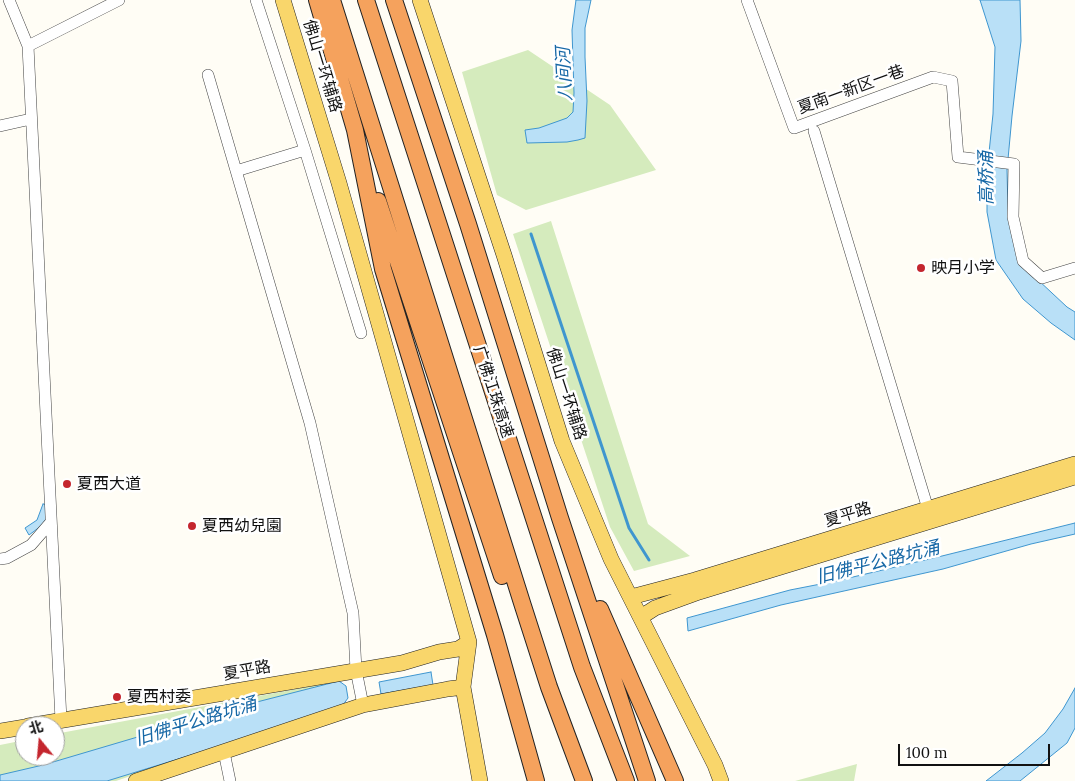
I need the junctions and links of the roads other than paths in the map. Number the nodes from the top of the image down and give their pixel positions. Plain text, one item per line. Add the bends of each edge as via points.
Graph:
1 (9, 0) edge
2 (119, 0) edge
3 (256, 0) edge
4 (283, 0) edge
5 (317, 0) edge
6 (332, 0) edge
7 (366, 0) edge
8 (394, 0) edge
9 (420, 0) edge
10 (747, 0) edge
11 (28, 46) junction
12 (208, 75) dead end
13 (31, 119) junction
14 (0, 126) edge
15 (355, 130) junction
16 (814, 131) dead end
17 (305, 150) junction
18 (236, 171) junction
19 (1075, 268) edge
20 (361, 333) dead end
21 (1075, 464) edge
22 (1075, 477) edge
23 (928, 509) junction
24 (560, 518) junction
25 (51, 522) junction
26 (0, 559) edge
27 (631, 597) junction
28 (640, 617) junction
29 (469, 642) junction
30 (537, 647) junction
31 (356, 670) junction
32 (463, 688) junction
33 (363, 705) junction
34 (61, 716) edge
35 (65, 719) edge
36 (15, 728) edge
37 (0, 731) edge
38 (224, 752) junction
39 (136, 781) edge
40 (230, 781) edge
41 (480, 781) edge
42 (536, 781) edge
43 (584, 781) edge
44 (626, 781) edge
45 (647, 781) edge
46 (675, 781) edge
47 (721, 781) edge

1 - 11 street
2 - 11 street
3 - 17 street
4 - 29 main road, 佛山一环辅路 via 339,183
5 - 15 highway
6 - 30 highway
7 - 44 highway, 广佛江珠高速 via 582,668
8 - 24 highway
9 - 27 main road, 佛山一环辅路 via 562,441 611,559
10 - 19 street, 夏南一新区一巷 via 794,128 933,77 952,81 958,157 1014,164 1013,217 1023,261 1042,278
11 - 13 street
12 - 18 street
13 - 14 street
13 - 25 street
15 - 30 highway via 501,573
15 - 42 highway via 383,270
16 - 23 street
17 - 18 street
17 - 20 street
18 - 31 street via 310,423 353,613
21 - 23 main road, 夏平路
22 - 28 main road, 夏平路 via 699,592
23 - 27 main road, 夏平路
24 - 45 highway
24 - 46 highway
25 - 26 street via 32,545
25 - 34 street
27 - 28 main road, 佛山一环辅路
28 - 47 main road, 佛山一环辅路
29 - 31 main road, 夏平路 via 458,649 402,663
29 - 32 main road, 佛山一环辅路
30 - 43 highway
31 - 33 street
31 - 35 main road, 夏平路
32 - 33 main road
32 - 41 main road, 佛山一环辅路
33 - 38 main road
36 - 37 main road, 夏平路
38 - 39 main road
38 - 40 street

